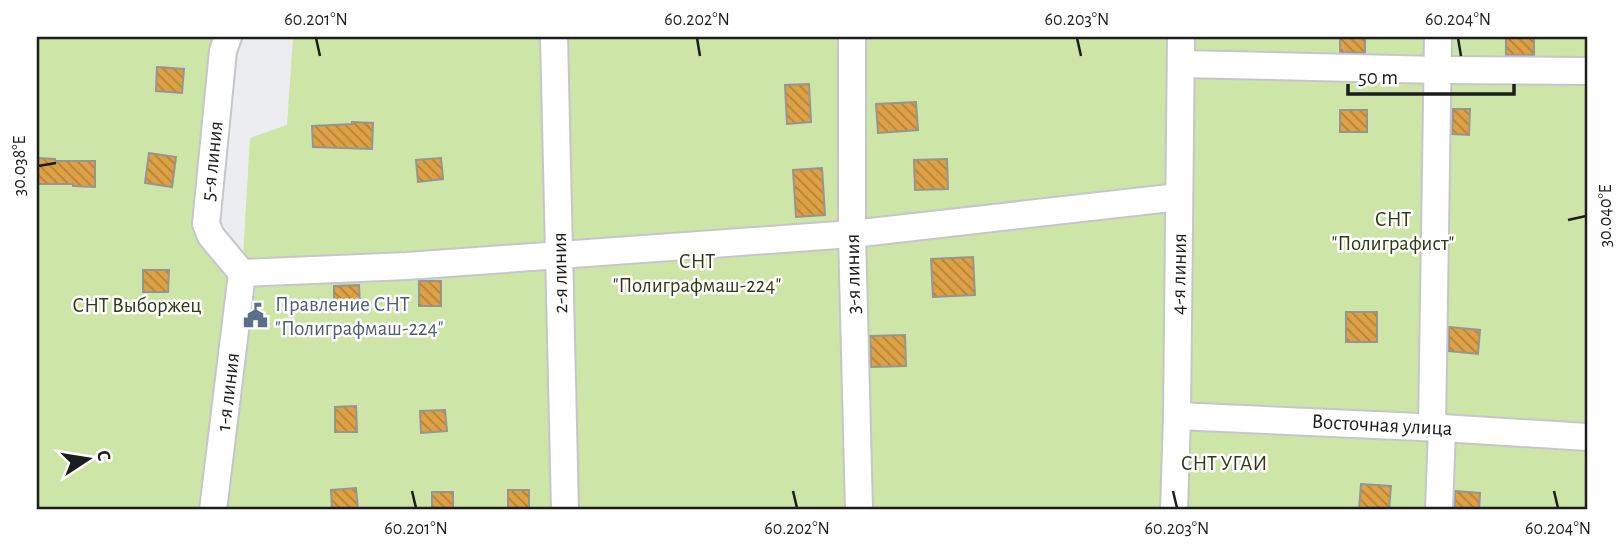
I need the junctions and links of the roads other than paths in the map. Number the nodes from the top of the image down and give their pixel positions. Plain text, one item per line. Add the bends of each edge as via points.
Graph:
1 (228, 37) edge
2 (554, 37) edge
3 (852, 37) edge
4 (1181, 37) edge
5 (1438, 37) edge
6 (1181, 64) junction
7 (1438, 70) junction
8 (1587, 71) edge
9 (1180, 197) junction
10 (852, 234) junction
11 (560, 254) junction
12 (242, 273) junction
13 (1177, 416) junction
14 (1437, 428) junction
15 (1587, 437) edge
16 (213, 510) edge
17 (565, 510) edge
18 (859, 510) edge
19 (1174, 510) edge
20 (1439, 510) edge

1 - 12 street, 5-я линия via 206,224
2 - 11 street, 2-я линия
3 - 10 street, 3-я линия
4 - 6 street, 4-я линия
5 - 7 street
6 - 7 street
6 - 9 street, 4-я линия
7 - 8 street
7 - 14 street
9 - 10 street
9 - 13 street, 4-я линия
10 - 11 street
10 - 18 street, 3-я линия
11 - 12 street
11 - 17 street, 2-я линия
12 - 16 street, 1-я линия
13 - 14 street, Восточная улица
13 - 19 street, 4-я линия
14 - 15 street, Восточная улица
14 - 20 street

